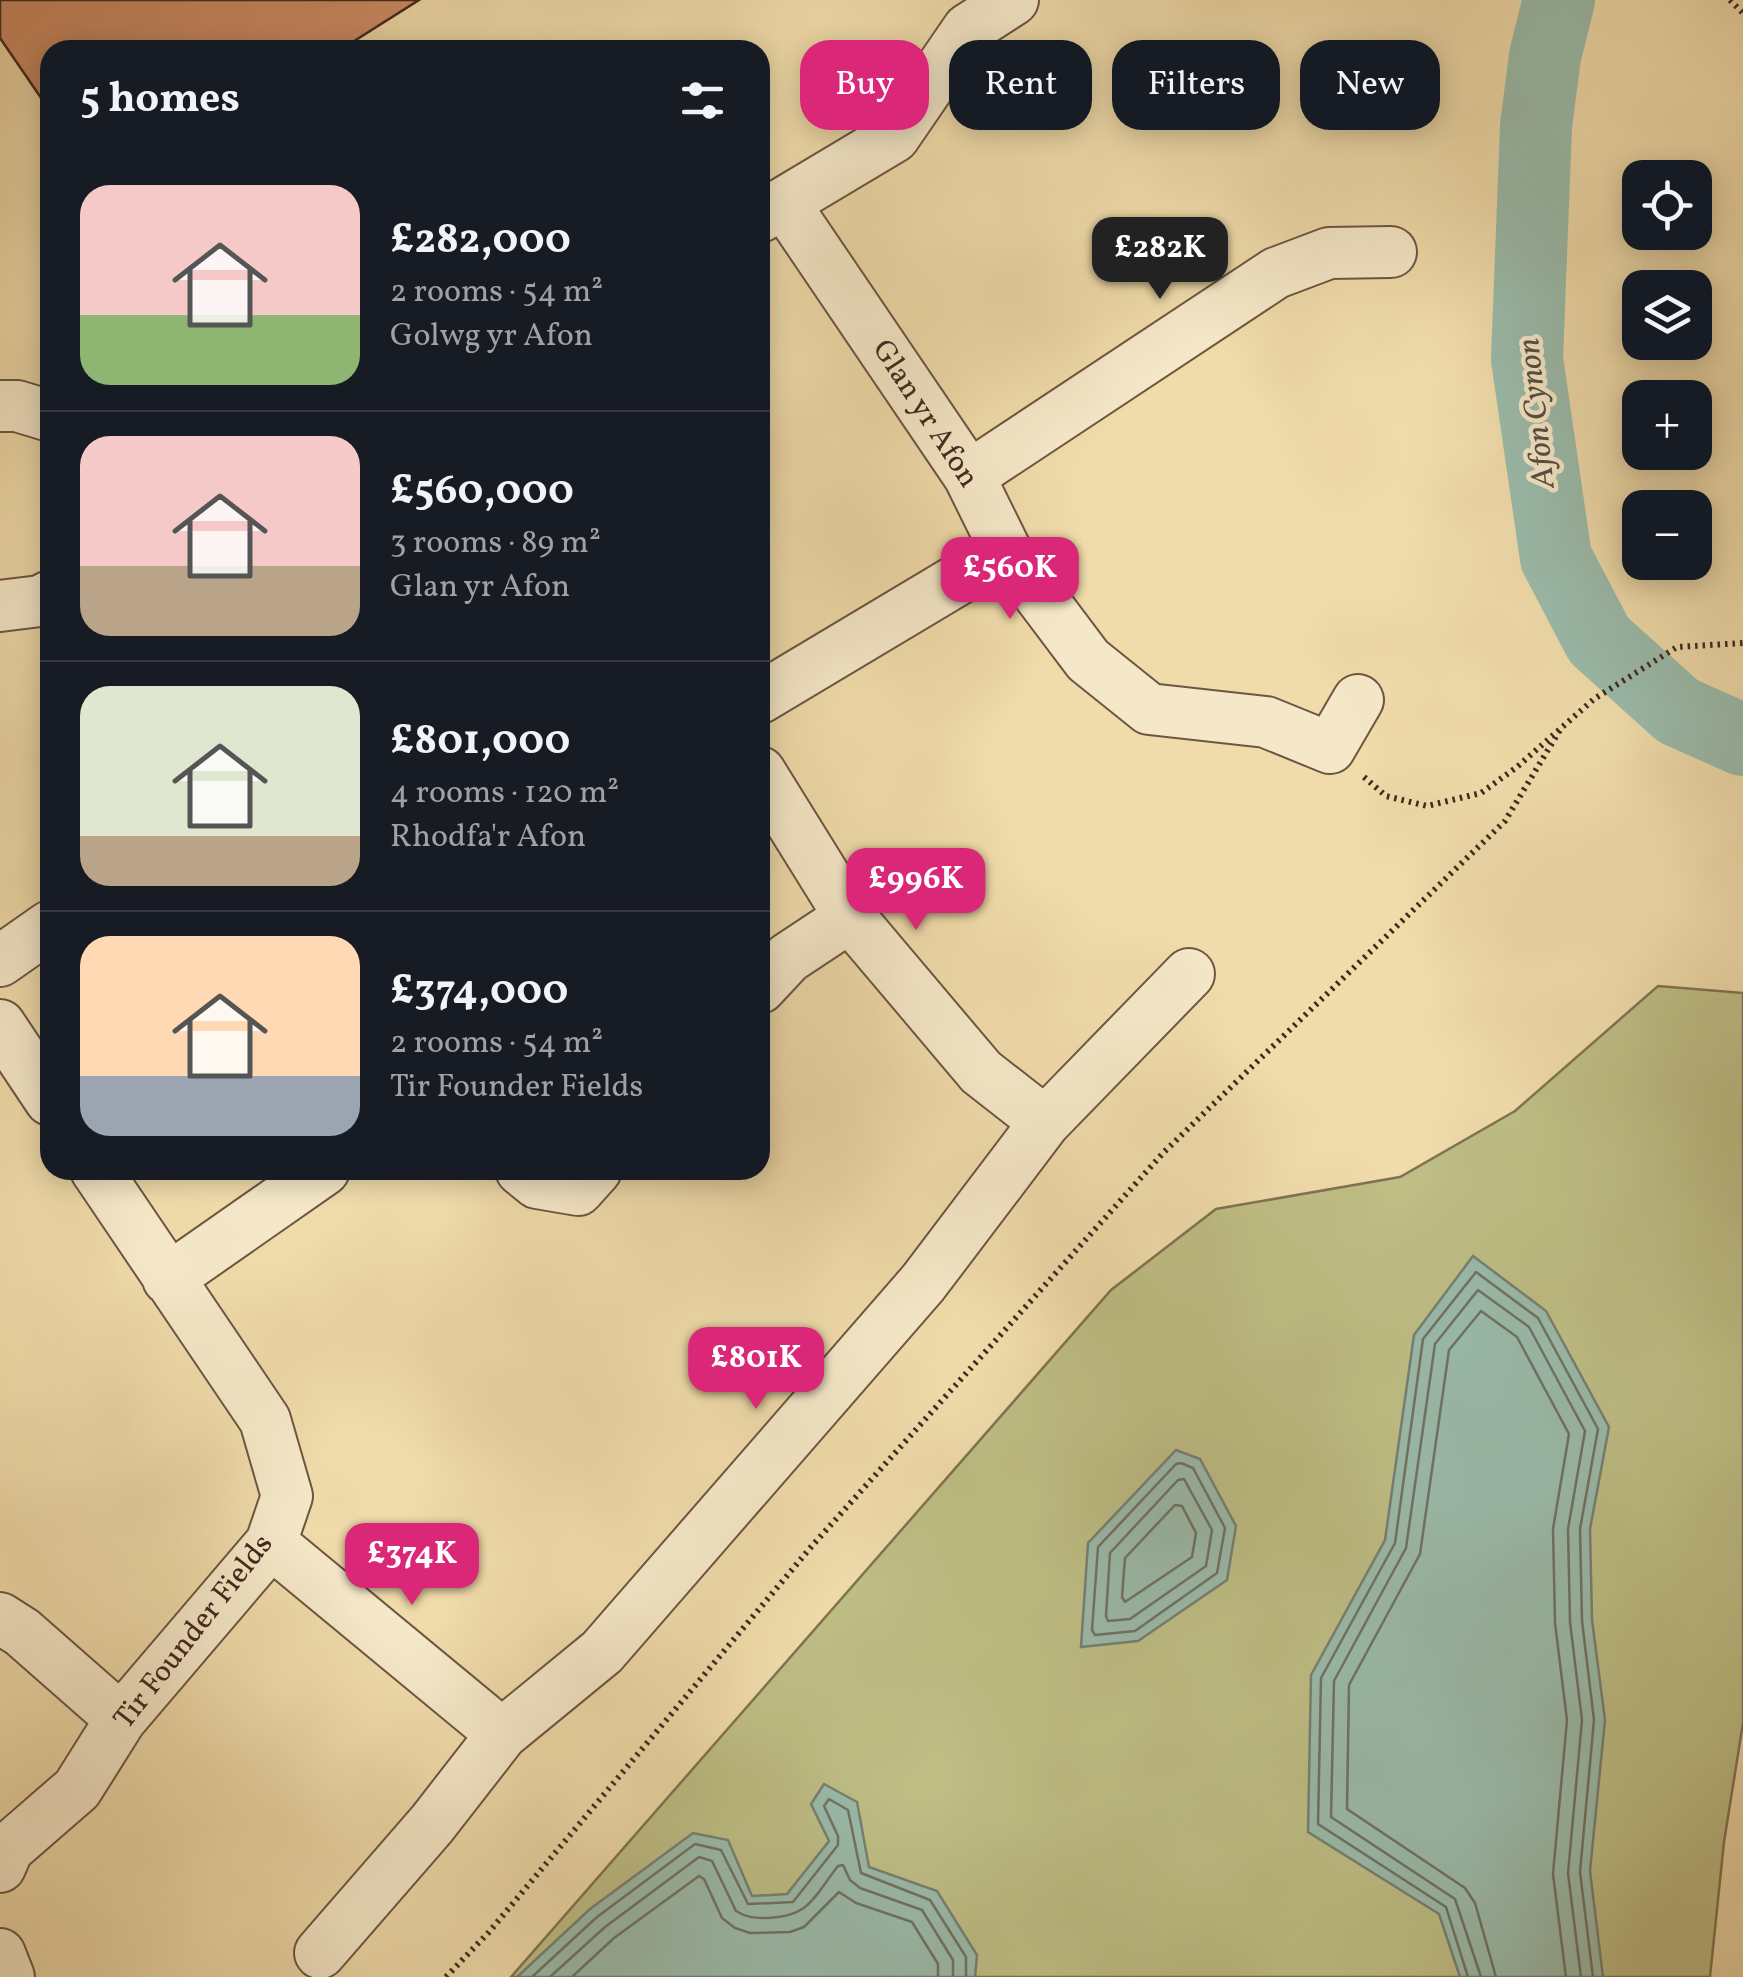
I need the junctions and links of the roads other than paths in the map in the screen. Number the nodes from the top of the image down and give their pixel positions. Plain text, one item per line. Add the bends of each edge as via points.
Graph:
1 (1014, 0) edge
2 (772, 210) edge
3 (1391, 252) dead end
4 (0, 406) edge
5 (40, 413) edge
6 (969, 476) junction
7 (1006, 550) junction
8 (40, 601) edge
9 (0, 606) edge
10 (770, 692) edge
11 (1358, 700) dead end
12 (770, 788) edge
13 (850, 917) junction
14 (40, 933) edge
15 (0, 961) edge
16 (1189, 974) dead end
17 (770, 977) edge
18 (0, 1025) edge
19 (40, 1085) edge
20 (1045, 1122) junction
21 (103, 1180) edge
22 (310, 1180) edge
23 (533, 1180) edge
24 (587, 1180) edge
25 (168, 1279) junction
26 (272, 1543) junction
27 (0, 1618) edge
28 (122, 1719) junction
29 (502, 1734) junction
30 (0, 1867) edge
31 (0, 1954) edge
32 (320, 1954) dead end
33 (9, 1977) edge

1 - 2 street via 968,29 894,137
2 - 6 street, Glan yr Afon
3 - 6 street via 1329,252 1276,273
4 - 5 street
6 - 7 street, Glan yr Afon
7 - 10 street
7 - 11 street, Glan yr Afon via 1088,660 1149,709 1266,722 1330,748
8 - 9 street
12 - 13 street
13 - 17 street
13 - 20 street via 981,1072
14 - 15 street
16 - 20 street
18 - 19 street
20 - 29 street via 923,1284 602,1652
21 - 25 street, Tir Founder Fields
22 - 25 street
23 - 24 street via 578,1190
25 - 26 street, Tir Founder Fields via 266,1420 287,1496
26 - 28 street, Tir Founder Fields
26 - 29 street
27 - 28 street
28 - 30 street, Tir Founder Fields via 78,1789 8,1849
29 - 32 street
31 - 33 street

